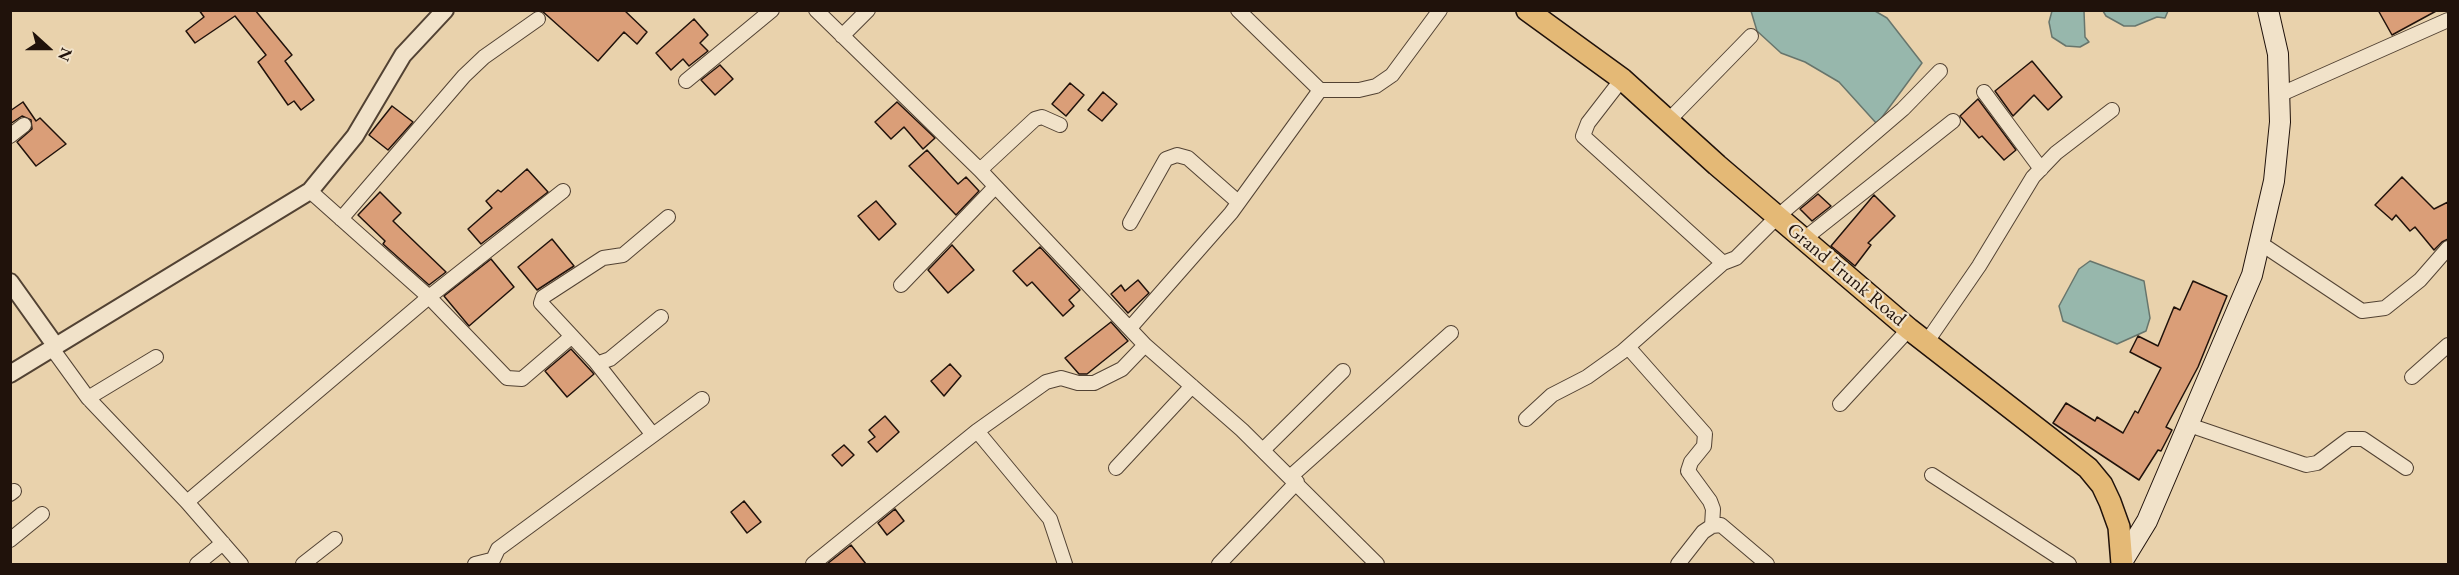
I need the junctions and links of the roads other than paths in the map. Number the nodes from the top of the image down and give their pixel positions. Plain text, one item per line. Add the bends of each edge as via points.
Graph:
1 (446, 10) edge
2 (772, 10) edge
3 (816, 10) edge
4 (868, 10) edge
5 (1238, 10) edge
6 (1440, 10) edge
7 (2268, 10) edge
8 (1529, 11) edge
9 (538, 19) dead end
10 (2448, 20) edge
11 (842, 36) junction
12 (1751, 36) dead end
13 (1940, 71) dead end
14 (1622, 79) junction
15 (686, 81) dead end
16 (1320, 90) junction
17 (1984, 92) dead end
18 (2279, 95) junction
19 (2112, 110) dead end
20 (1668, 121) junction
21 (1953, 121) dead end
22 (24, 124) dead end
23 (1060, 125) dead end
24 (10, 136) edge
25 (2041, 169) junction
26 (980, 170) junction
27 (995, 187) junction
28 (310, 191) junction
29 (563, 191) dead end
30 (1239, 202) junction
31 (668, 217) dead end
32 (1777, 217) junction
33 (341, 219) junction
34 (1130, 224) dead end
35 (1804, 239) junction
36 (2260, 243) junction
37 (2448, 248) edge
38 (1723, 263) junction
39 (10, 282) edge
40 (901, 285) dead end
41 (429, 297) junction
42 (662, 317) dead end
43 (1130, 328) junction
44 (1909, 329) junction
45 (1450, 333) dead end
46 (571, 337) junction
47 (1926, 343) junction
48 (1145, 345) junction
49 (2448, 345) edge
50 (53, 346) junction
51 (1628, 347) junction
52 (156, 357) dead end
53 (595, 361) junction
54 (1343, 371) dead end
55 (10, 374) edge
56 (2412, 377) dead end
57 (1192, 386) junction
58 (88, 398) junction
59 (702, 399) dead end
60 (1840, 404) dead end
61 (1526, 419) dead end
62 (2189, 425) junction
63 (977, 431) junction
64 (653, 435) junction
65 (1263, 450) junction
66 (1116, 468) dead end
67 (2406, 468) dead end
68 (1932, 475) dead end
69 (1294, 479) junction
70 (187, 502) junction
71 (42, 514) dead end
72 (1712, 525) junction
73 (335, 539) dead end
74 (10, 540) edge
75 (223, 543) junction
76 (491, 562) edge
77 (2122, 563) edge
78 (197, 564) edge
79 (241, 564) edge
80 (303, 564) edge
81 (475, 564) edge
82 (813, 564) edge
83 (1065, 564) edge
84 (1219, 564) edge
85 (1377, 564) edge
86 (1678, 564) edge
87 (1767, 564) edge
88 (2069, 564) edge

1 - 28 street via 403,55 355,136
2 - 15 street
3 - 11 street
4 - 11 street
5 - 16 street
6 - 16 street via 1392,75 1376,86
7 - 18 main road via 2278,54
8 - 14 main road, Grand Trunk Road
9 - 33 street via 464,76
10 - 18 street
11 - 26 street
12 - 20 street
13 - 32 street via 1903,109
14 - 20 main road, Grand Trunk Road
14 - 38 street via 1587,123 1583,136
16 - 30 street
17 - 25 street
18 - 36 main road via 2274,181
19 - 25 street
20 - 32 main road, Grand Trunk Road
21 - 35 street
22 - 24 street
23 - 26 street via 1042,117 1035,119
25 - 47 street
26 - 27 street
27 - 40 street
27 - 43 street
28 - 33 street
28 - 50 street
29 - 41 street
30 - 34 street via 1188,158 1178,155 1166,159
30 - 43 street
31 - 46 street via 623,255 603,258 543,297 542,305
32 - 35 main road, Grand Trunk Road
32 - 38 street via 1736,258
33 - 41 street
35 - 44 main road, Grand Trunk Road
36 - 37 street via 2362,311 2385,308 2420,280
36 - 62 main road via 2252,275
38 - 51 street
39 - 50 street
41 - 46 street via 507,378 522,379
41 - 70 street
42 - 53 street via 610,359
43 - 48 street
44 - 47 main road, Grand Trunk Road
44 - 60 street
45 - 69 street
46 - 53 street
47 - 77 main road, Grand Trunk Road via 2088,468 2102,485 2119,527
48 - 57 street
48 - 63 street via 1122,369 1094,382 1077,383 1061,378 1046,382
49 - 56 street
50 - 55 street
50 - 58 street
51 - 61 street via 1587,377 1552,395
51 - 72 street via 1705,434 1704,446 1688,471 1710,501
52 - 58 street
53 - 64 street
54 - 65 street
57 - 65 street
57 - 66 street
58 - 70 street
59 - 64 street
62 - 67 street via 2306,465 2317,463 2349,439 2363,439
62 - 77 main road via 2147,520
63 - 82 street
63 - 83 street via 1050,519
64 - 76 street via 498,549
65 - 69 street
68 - 88 street
69 - 84 street
69 - 85 street
70 - 75 street
71 - 74 street
72 - 86 street
72 - 87 street via 1721,525
73 - 80 street
75 - 78 street
75 - 79 street
76 - 81 street

